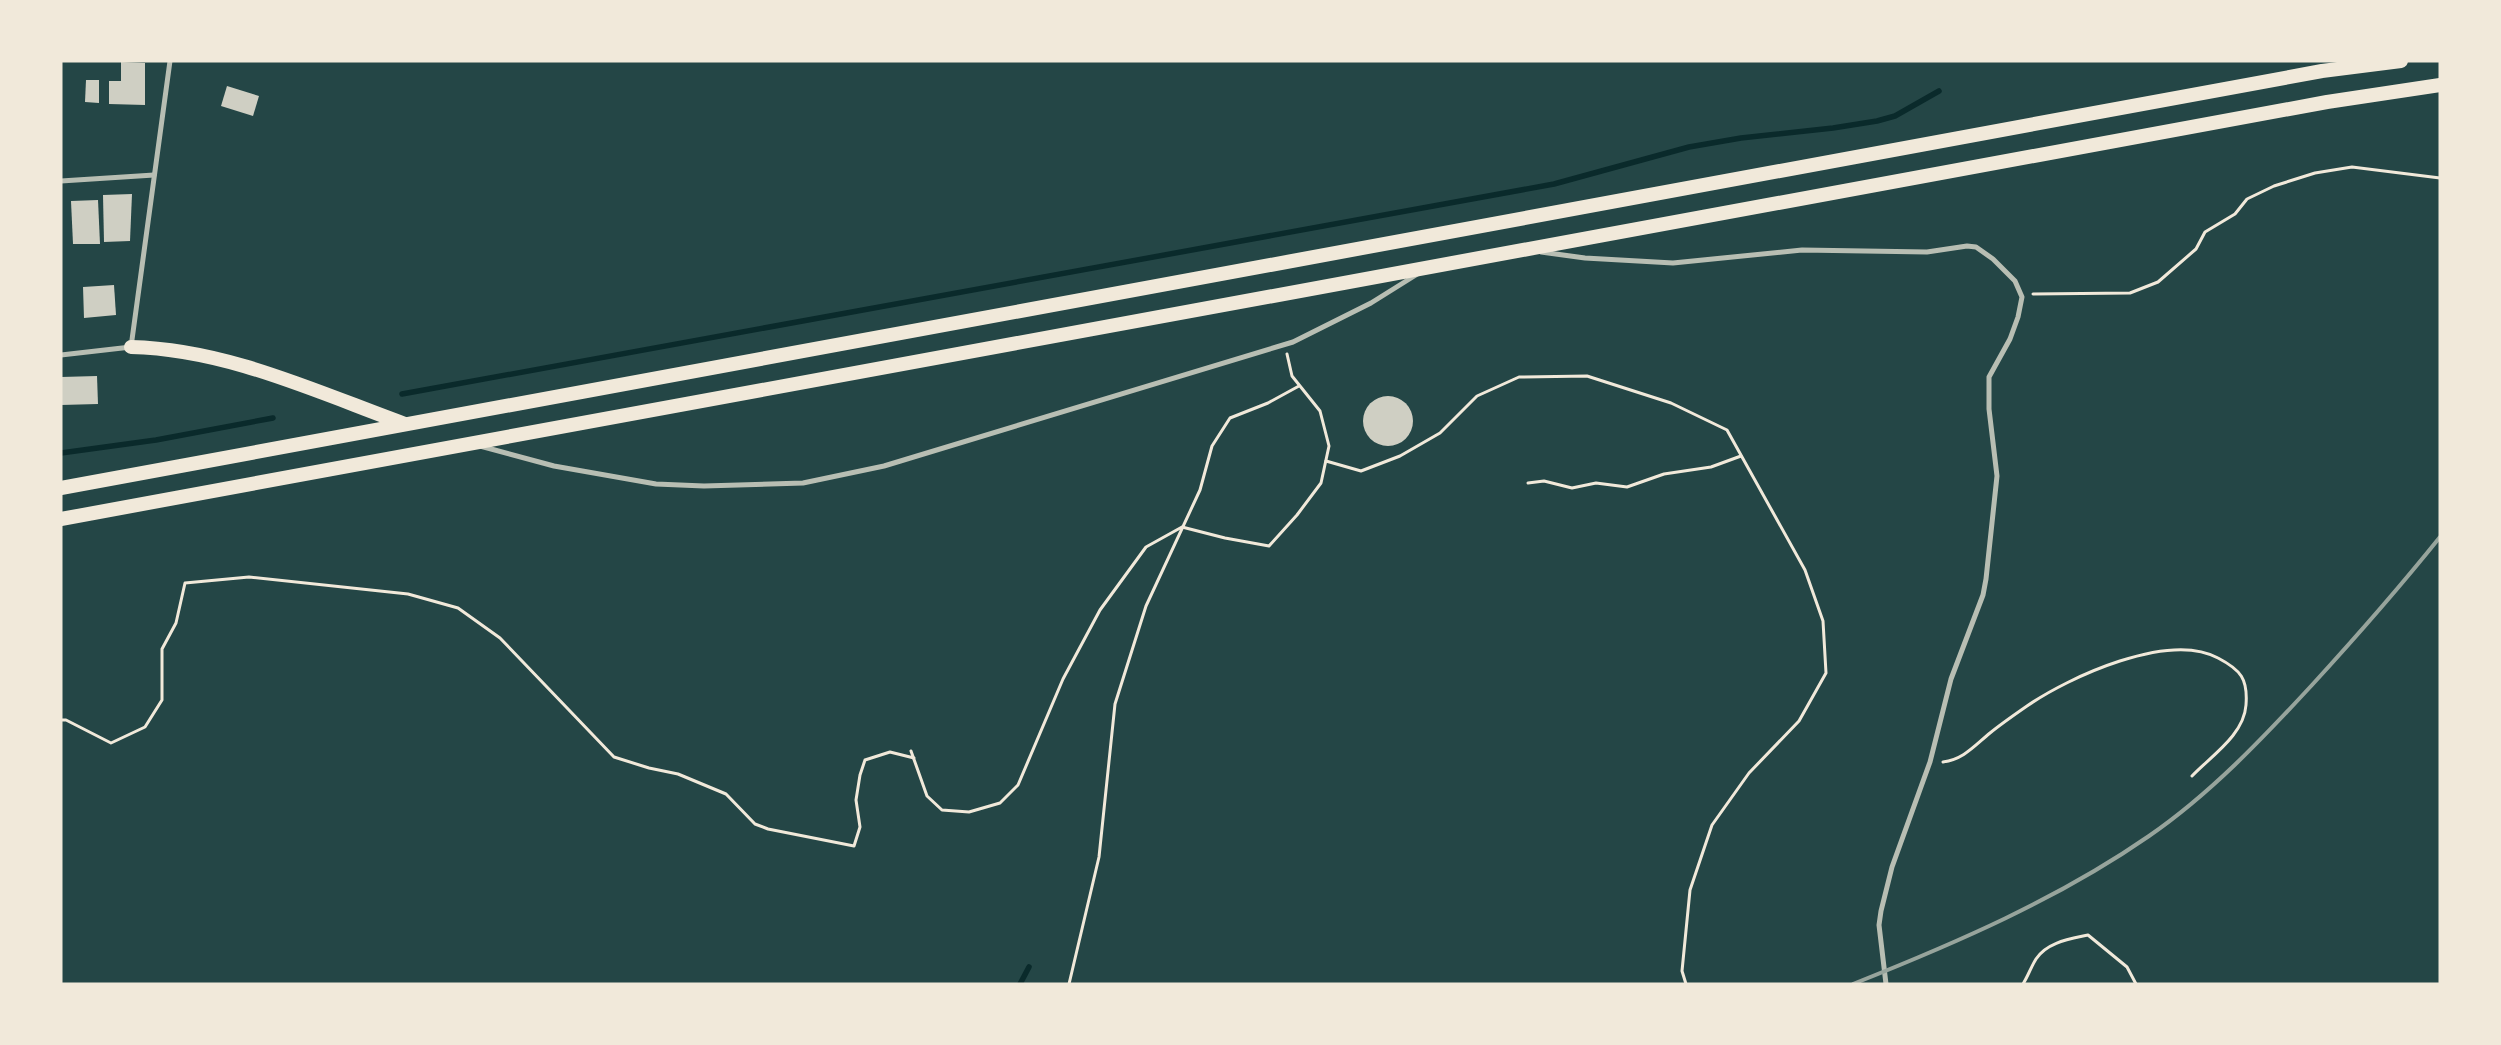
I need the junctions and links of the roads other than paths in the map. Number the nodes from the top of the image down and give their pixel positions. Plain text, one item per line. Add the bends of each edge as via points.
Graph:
1 (170, 61) edge
2 (2401, 61) edge
3 (2440, 85) edge
4 (154, 176) junction
5 (61, 181) edge
6 (1524, 250) junction
7 (1428, 267) junction
8 (131, 347) junction
9 (61, 355) edge
10 (406, 424) junction
11 (470, 444) junction
12 (61, 488) edge
13 (61, 519) edge
14 (1886, 984) edge

1 - 4 street
2 - 10 highway via 2312,73
3 - 6 highway via 2307,105
4 - 5 street
4 - 8 street
6 - 7 highway
6 - 14 street via 1585,258 1673,263 1802,250 1927,252 1967,246 1976,247 1993,259 2015,282 2022,297 2018,317 1990,377 1989,409 1998,476 1984,587 1951,679 1930,762 1892,867 1881,910 1879,925
7 - 11 highway
7 - 11 street via 1379,299 1284,344 884,466 803,483 656,484 554,466
8 - 9 street
8 - 10 highway via 184,352 251,369
10 - 12 highway
11 - 13 highway

